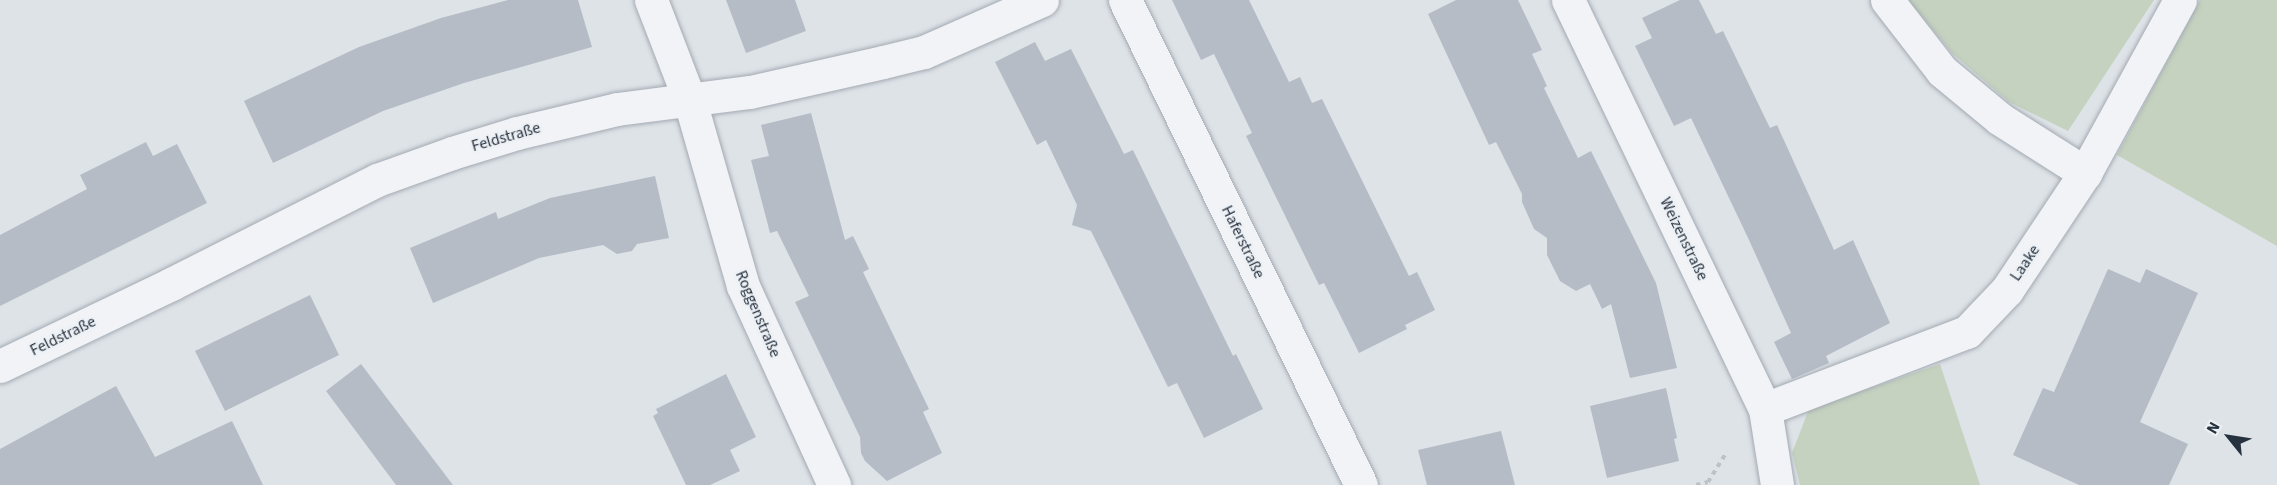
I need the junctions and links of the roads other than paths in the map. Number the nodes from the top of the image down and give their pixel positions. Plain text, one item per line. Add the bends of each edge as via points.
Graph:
1 (651, 0) edge
2 (1042, 0) edge
3 (1125, 0) edge
4 (1568, 0) edge
5 (1887, 0) edge
6 (2180, 0) edge
7 (690, 101) junction
8 (2085, 173) junction
9 (0, 366) edge
10 (1766, 409) junction
11 (834, 485) edge
12 (1361, 485) edge
13 (1777, 485) edge

1 - 7 street, Roggenstraße
2 - 7 street, Feldstraße via 924,52 750,92
3 - 12 street, Haferstraße
4 - 10 street, Weizenstraße
5 - 8 street via 1942,71 2000,119
6 - 8 street, Laake
7 - 9 street, Feldstraße via 617,109 517,133 377,180
7 - 11 street, Roggenstraße via 744,286
8 - 10 street, Laake via 2007,290 1967,332
10 - 13 street, Weizenstraße

